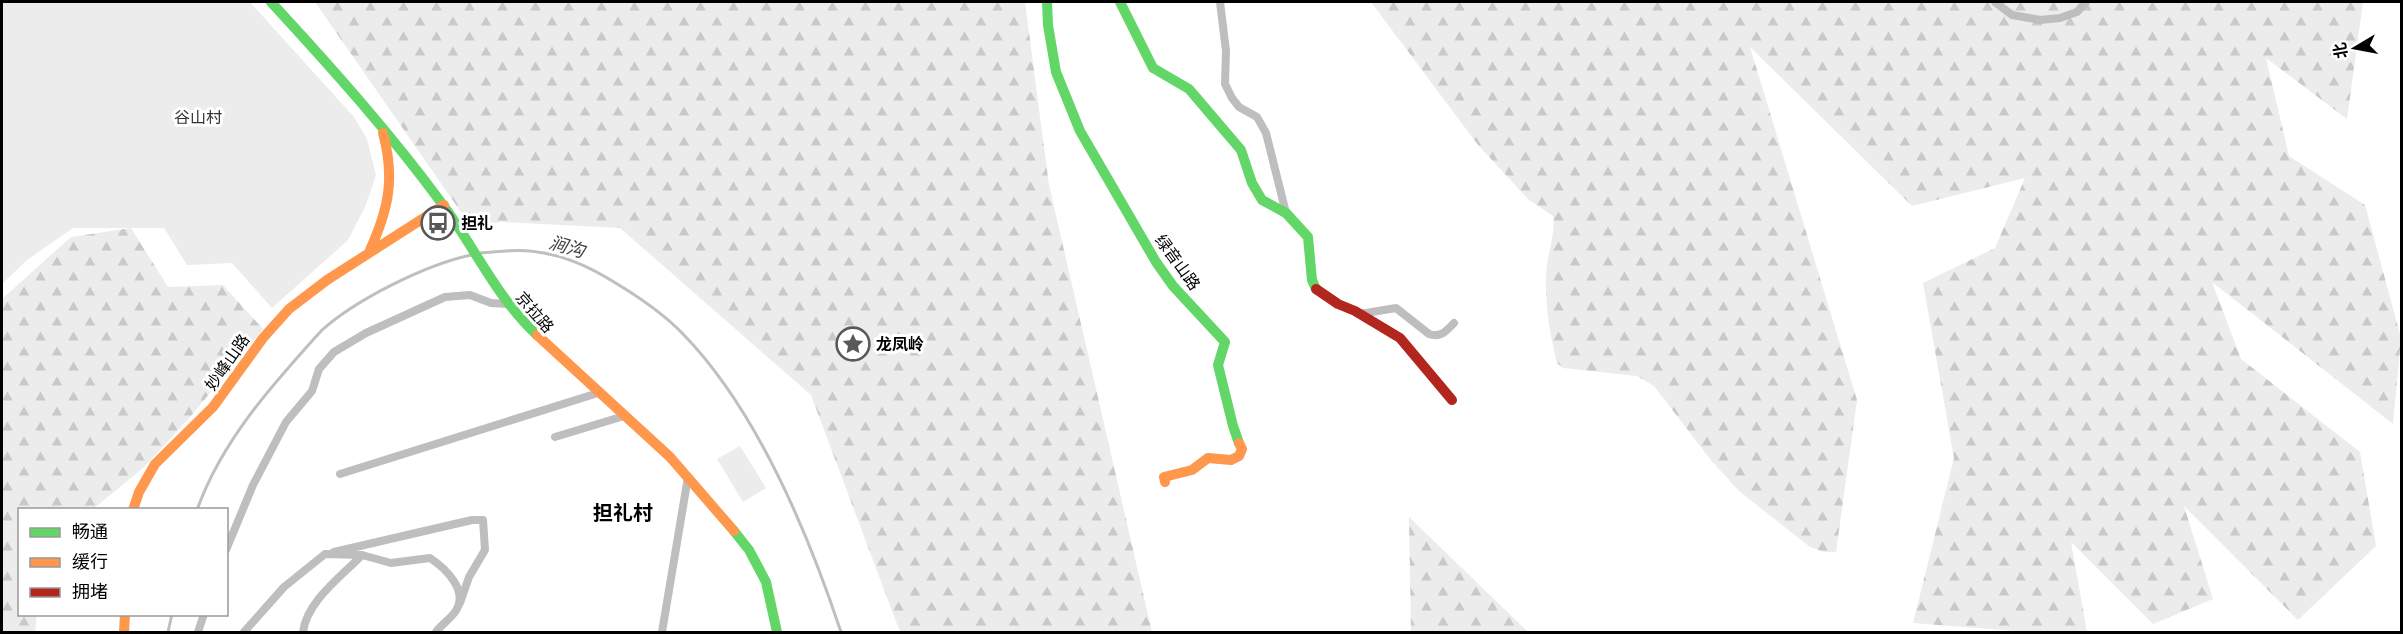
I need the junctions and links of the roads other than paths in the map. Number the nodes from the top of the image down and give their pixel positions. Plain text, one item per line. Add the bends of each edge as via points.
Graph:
1 (271, 2) edge
2 (1047, 2) edge
3 (1120, 2) edge
4 (1221, 2) edge
5 (1995, 2) edge
6 (2086, 2) edge
7 (382, 129) junction
8 (447, 209) junction
9 (1286, 213) junction
10 (369, 251) junction
11 (508, 304) junction
12 (1360, 314) junction
13 (1454, 323) dead end
14 (598, 393) junction
15 (1452, 400) dead end
16 (624, 416) junction
17 (555, 437) dead end
18 (340, 474) dead end
19 (688, 475) junction
20 (1165, 482) dead end
21 (133, 508) edge
22 (228, 545) edge
23 (325, 554) junction
24 (362, 555) junction
25 (460, 603) junction
26 (125, 616) edge
27 (204, 616) edge
28 (124, 633) edge
29 (198, 633) edge
30 (244, 633) edge
31 (303, 633) edge
32 (436, 633) edge
33 (662, 633) edge
34 (777, 633) edge

1 - 7 main road, 京拉路
2 - 20 main road, 绿音山路 via 1056,72 1080,131 1156,262 1225,342 1218,364 1242,449 1231,460 1208,459 1192,470 1164,477
3 - 9 main road via 1153,68 1189,89 1241,150 1262,200
4 - 9 street via 1225,84 1239,107 1257,117 1266,133
5 - 6 street via 2012,15 2040,20 2077,12
7 - 8 main road, 京拉路
7 - 10 main road via 390,160 391,192 385,217
8 - 10 main road, 妙峰山路
8 - 11 main road, 京拉路
9 - 12 main road via 1308,237 1316,289
10 - 21 main road, 妙峰山路 via 301,297 282,316 260,340 213,408 154,465 136,495
11 - 14 main road, 京拉路 via 544,344
11 - 22 street via 470,295 445,297 334,352 319,369 312,391 286,422 253,485
12 - 13 street via 1396,308 1436,336
12 - 15 main road via 1400,338
14 - 16 main road, 京拉路
14 - 18 street
16 - 17 street
16 - 19 main road, 京拉路
19 - 33 street
19 - 34 main road, 京拉路 via 761,570
23 - 24 street
23 - 25 street via 483,520 485,550
23 - 30 street via 284,586
24 - 25 street via 391,563 430,558 445,568 454,581
24 - 31 street via 317,601 305,618
25 - 32 street
26 - 28 main road
27 - 29 street

